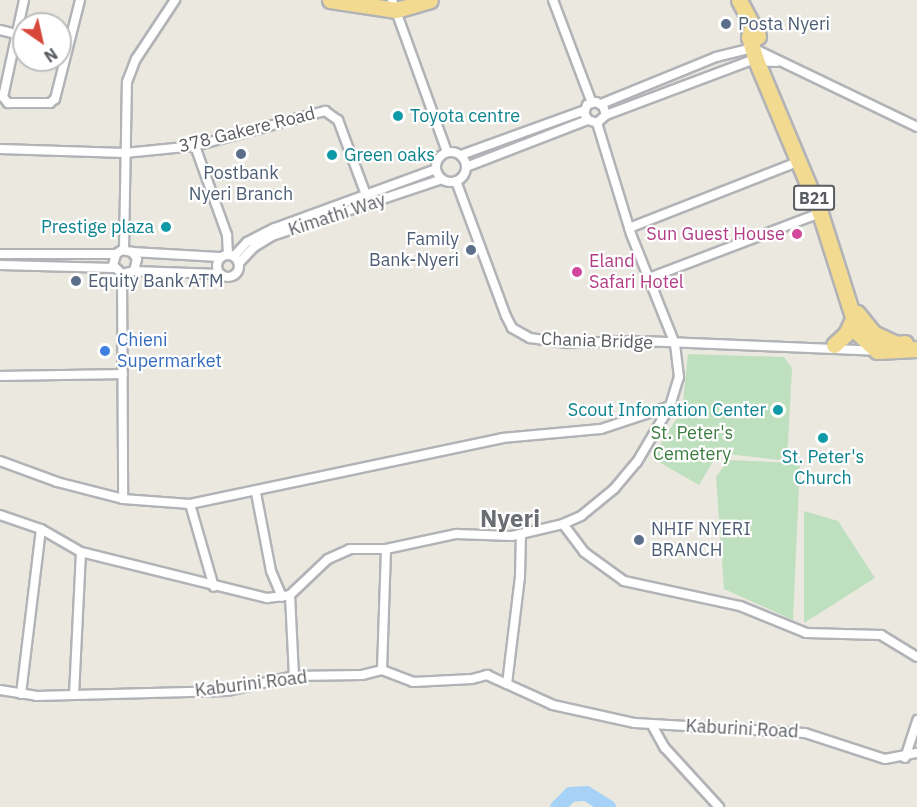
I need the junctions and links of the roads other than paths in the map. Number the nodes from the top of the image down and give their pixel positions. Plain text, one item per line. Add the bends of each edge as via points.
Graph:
1 (80, 0) edge
2 (175, 0) edge
3 (330, 0) edge
4 (430, 0) edge
5 (553, 0) edge
6 (739, 0) edge
7 (394, 5) edge
8 (72, 30) edge
9 (12, 53) edge
10 (764, 56) junction
11 (61, 72) edge
12 (596, 103) junction
13 (585, 110) junction
14 (606, 115) junction
15 (588, 120) junction
16 (597, 123) junction
17 (917, 128) edge
18 (195, 146) junction
19 (0, 149) edge
20 (447, 152) junction
21 (125, 153) junction
22 (461, 155) junction
23 (800, 161) junction
24 (466, 167) junction
25 (436, 169) junction
26 (442, 179) junction
27 (456, 181) junction
28 (366, 195) junction
29 (820, 213) junction
30 (629, 228) junction
31 (124, 252) junction
32 (0, 254) edge
33 (230, 258) junction
34 (0, 265) edge
35 (118, 271) junction
36 (134, 271) junction
37 (220, 274) junction
38 (649, 278) junction
39 (843, 287) junction
40 (852, 321) junction
41 (917, 341) edge
42 (675, 344) junction
43 (897, 344) junction
44 (834, 345) junction
45 (770, 346) junction
46 (873, 348) junction
47 (917, 349) edge
48 (123, 374) junction
49 (0, 376) edge
50 (670, 406) junction
51 (0, 461) edge
52 (256, 493) junction
53 (123, 499) junction
54 (190, 504) junction
55 (0, 515) edge
56 (563, 524) junction
57 (41, 529) junction
58 (521, 534) junction
59 (386, 549) junction
60 (81, 552) junction
61 (214, 586) junction
62 (286, 596) junction
63 (917, 657) edge
64 (382, 670) junction
65 (294, 676) junction
66 (507, 684) junction
67 (0, 690) edge
68 (21, 694) junction
69 (74, 695) junction
70 (917, 720) edge
71 (652, 725) junction
72 (917, 753) edge
73 (904, 758) junction
74 (719, 807) edge

1 - 8 street
2 - 21 street via 131,68 127,82
3 - 7 highway
4 - 7 highway
5 - 12 street
6 - 10 highway, B21
7 - 20 street
9 - 11 street via 3,97 8,103 53,101
10 - 12 street via 716,57
10 - 14 street
10 - 17 street
10 - 23 highway, B21
12 - 13 street
12 - 14 street
13 - 15 street
13 - 22 street
14 - 16 street
15 - 16 street
15 - 24 street
16 - 30 street
18 - 21 street, 378 Gakere Road
18 - 28 street, 378 Gakere Road via 325,111 338,120
18 - 33 street via 227,234
19 - 21 street, 378 Gakere Road
20 - 22 street
20 - 25 street via 440,157
21 - 31 street
22 - 24 street
23 - 29 highway, B21
23 - 30 street
24 - 27 street
25 - 26 street
25 - 28 street, Kimathi Way
26 - 27 street
26 - 33 street, Kimathi Way via 272,236
27 - 42 street, Chania Bridge via 512,328 544,341
28 - 33 street, Kimathi Way via 264,233
29 - 38 street
29 - 39 highway, B21
30 - 38 street
31 - 32 street
31 - 33 street
31 - 35 street
31 - 36 street via 137,263
33 - 37 street via 216,264
33 - 37 street via 232,276
34 - 35 street
35 - 36 street
35 - 48 street
36 - 37 street
38 - 42 street
39 - 40 highway, B21
39 - 43 highway, B21 via 867,328
40 - 44 highway
40 - 46 highway, B21
41 - 43 highway
42 - 45 street, Chania Bridge
42 - 50 street via 679,377
43 - 46 street, Chania Bridge
44 - 45 street, Chania Bridge
44 - 46 street, Chania Bridge
45 - 46 street, Chania Bridge
46 - 47 highway
48 - 49 street
48 - 53 street
50 - 52 street via 602,429 502,438
50 - 56 street via 637,462 614,489 581,516
51 - 53 street via 57,482
52 - 54 street
52 - 62 street via 271,571
53 - 54 street
54 - 61 street
55 - 57 street
56 - 58 street
56 - 63 street via 584,552 624,581 740,606 806,633 881,635
57 - 60 street
57 - 68 street
58 - 59 street via 456,534
58 - 66 street via 520,577
59 - 62 street via 350,549 328,559
59 - 64 street
60 - 61 street
60 - 69 street
61 - 62 street
62 - 65 street
64 - 65 street, Kaburini Road via 362,675
64 - 66 street, Kaburini Road via 413,682 487,675
65 - 69 street, Kaburini Road via 227,691
66 - 71 street, Kaburini Road via 553,705
67 - 68 street, Kaburini Road
68 - 69 street, Kaburini Road
70 - 73 street
71 - 73 street, Kaburini Road via 805,733 885,759
71 - 74 street via 665,748
72 - 73 street, Kaburini Road

